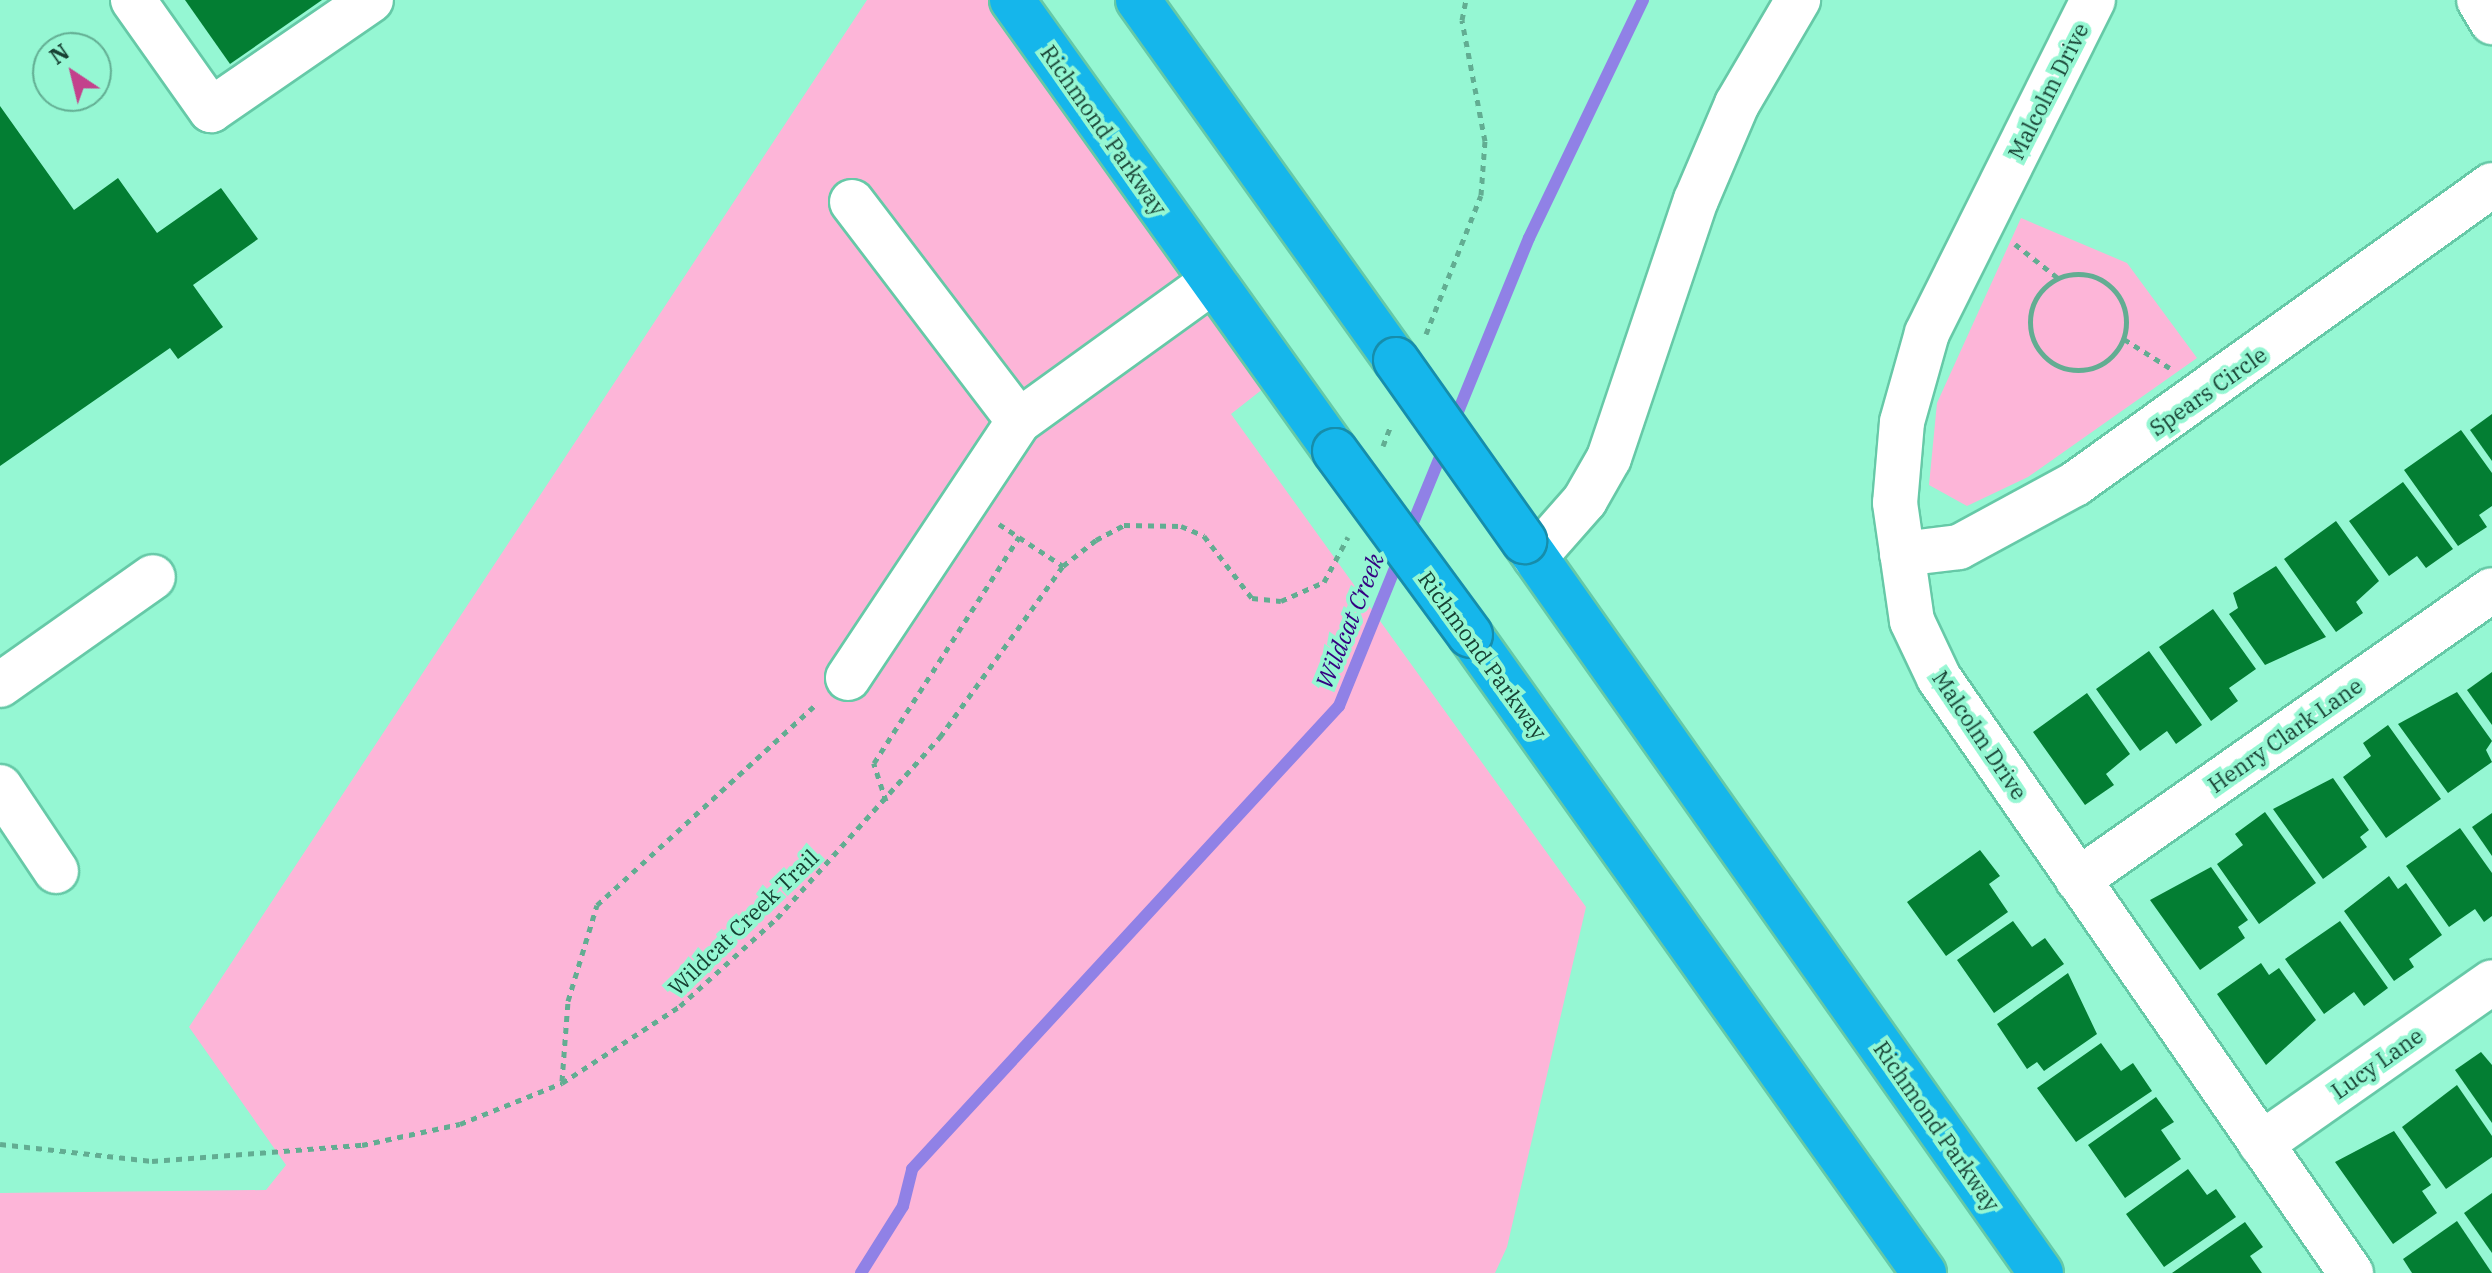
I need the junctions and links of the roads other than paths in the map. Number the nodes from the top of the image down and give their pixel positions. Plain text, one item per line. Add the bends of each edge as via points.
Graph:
1 (133, 0) edge
2 (371, 0) edge
3 (1012, 0) edge
4 (1138, 0) edge
5 (1798, 0) edge
6 (2093, 0) edge
7 (2479, 0) edge
8 (2492, 22) edge
9 (2492, 185) edge
10 (852, 202) dead end
11 (1212, 282) junction
12 (1019, 421) junction
13 (1529, 549) junction
14 (1902, 554) junction
15 (153, 577) dead end
16 (2492, 590) edge
17 (848, 678) road end
18 (0, 685) edge
19 (0, 787) edge
20 (56, 871) dead end
21 (2078, 880) junction
22 (2492, 982) edge
23 (2261, 1144) junction
24 (1924, 1273) edge
25 (2041, 1273) edge
26 (2351, 1273) edge

1 - 2 street via 211,110
3 - 11 highway, Richmond Parkway
4 - 13 highway, Richmond Parkway, bridge
5 - 13 street via 1737,104 1696,200 1609,458 1585,500
6 - 14 street, Malcolm Drive via 1927,333 1902,422 1895,503
7 - 8 street
9 - 14 street, Spears Circle via 2075,484 1959,547
10 - 12 street
11 - 12 street
11 - 24 highway, Richmond Parkway, bridge
12 - 17 street
13 - 25 highway, Richmond Parkway
14 - 21 street, Malcolm Drive via 1912,621 1939,678
15 - 18 street
16 - 21 street, Henry Clark Lane
19 - 20 street
21 - 23 street, Malcolm Drive
22 - 23 street, Lucy Lane
23 - 26 street, Malcolm Drive

